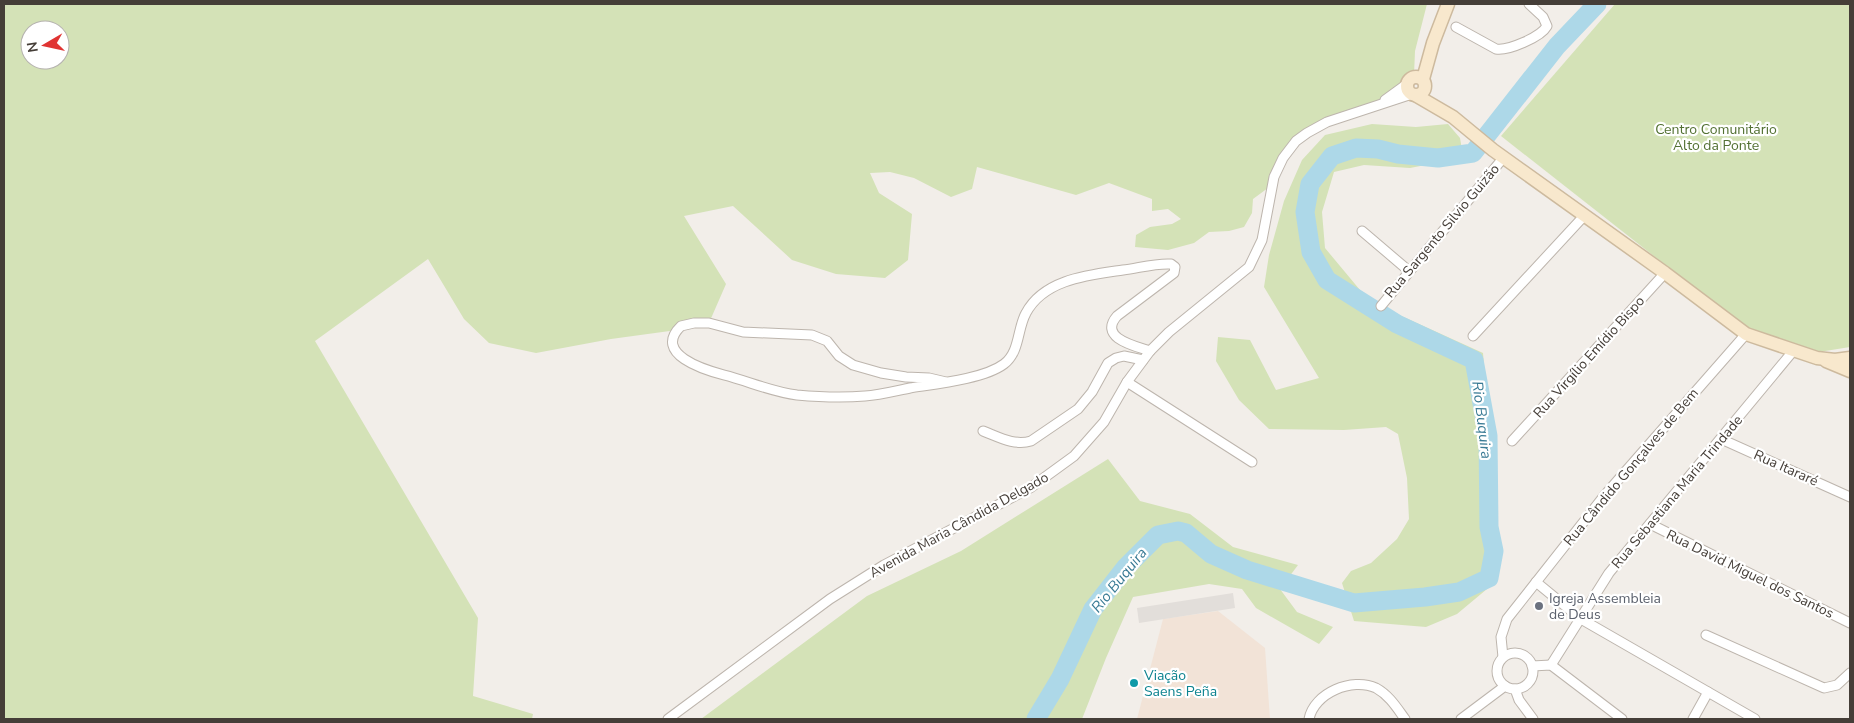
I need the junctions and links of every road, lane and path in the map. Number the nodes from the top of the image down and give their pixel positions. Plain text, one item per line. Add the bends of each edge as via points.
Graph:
1 (1448, 4) edge
2 (1529, 4) edge
3 (1456, 27) dead end
4 (1416, 86) junction
5 (1499, 154) junction
6 (1584, 216) junction
7 (1362, 231) dead end
8 (1409, 271) junction
9 (1665, 273) junction
10 (1381, 306) dead end
11 (1746, 334) junction
12 (1473, 336) dead end
13 (1794, 350) junction
14 (1150, 351) junction
15 (1817, 358) junction
16 (1850, 358) edge
17 (1143, 360) junction
18 (1850, 371) edge
19 (946, 382) junction
20 (1126, 382) junction
21 (984, 431) dead end
22 (1721, 439) junction
23 (1512, 442) dead end
24 (1252, 462) dead end
25 (1850, 497) edge
26 (1650, 524) junction
27 (1536, 582) junction
28 (1580, 619) junction
29 (1850, 624) edge
30 (1706, 636) dead end
31 (1503, 657) junction
32 (1550, 665) junction
33 (1532, 666) junction
34 (1850, 673) edge
35 (1505, 686) junction
36 (1515, 689) junction
37 (1708, 692) junction
38 (668, 719) edge
39 (1309, 719) edge
40 (1405, 719) edge
41 (1461, 719) edge
42 (1533, 719) edge
43 (1622, 719) edge
44 (1693, 719) edge
45 (1755, 719) edge

1 - 4 main road
2 - 3 street via 1546,21 1545,30 1503,50
4 - 5 main road via 1438,108
4 - 14 street, Avenida Maria Cândida Delgado via 1377,107 1318,126 1296,141 1276,172 1262,240 1249,267
5 - 6 main road
5 - 8 street, Rua Sargento Silvio Guizão
6 - 9 main road
6 - 12 street
7 - 8 street
8 - 10 street, Rua Sargento Silvio Guizão
9 - 11 main road
9 - 23 street, Rua Virgílio Emídio Bispo
11 - 13 main road
11 - 27 street, Rua Cândido Gonçalves de Bem via 1604,496
13 - 15 main road
13 - 22 street, Rua Sebastiana Maria Trindade
14 - 17 street, Avenida Maria Cândida Delgado
14 - 19 street via 1132,345 1112,334 1111,330 1117,316 1174,273 1175,267 1171,264 1079,277 1052,288 1026,312 1008,361 989,372
15 - 16 main road
15 - 18 main road
17 - 20 street, Avenida Maria Cândida Delgado
17 - 21 street via 1124,356 1108,363 1078,409 1031,441 1022,444 1012,442
19 - 19 street via 866,396 796,395 696,367 680,357 673,341 681,326 701,322 744,332 812,335 827,341 839,356 853,365 894,376
20 - 24 street
20 - 38 street, Avenida Maria Cândida Delgado via 1104,422 1057,470 1030,488 884,565 830,599
22 - 25 street, Rua Itararé
22 - 26 street, Rua Sebastiana Maria Trindade
26 - 28 street, Rua Sebastiana Maria Trindade via 1609,573
26 - 29 street, Rua David Miguel dos Santos
27 - 28 street
27 - 31 street, Rua Cândido Gonçalves de Bem via 1507,619 1501,637
28 - 32 street, Rua Sebastiana Maria Trindade
28 - 37 street
30 - 34 street via 1824,688 1837,685
31 - 33 street via 1520,653
31 - 35 street via 1497,672
32 - 33 street
32 - 43 street
33 - 36 street via 1530,682
35 - 36 street
35 - 41 street
36 - 42 street
37 - 44 street
37 - 45 street
39 - 40 street via 1322,698 1348,685 1376,688

